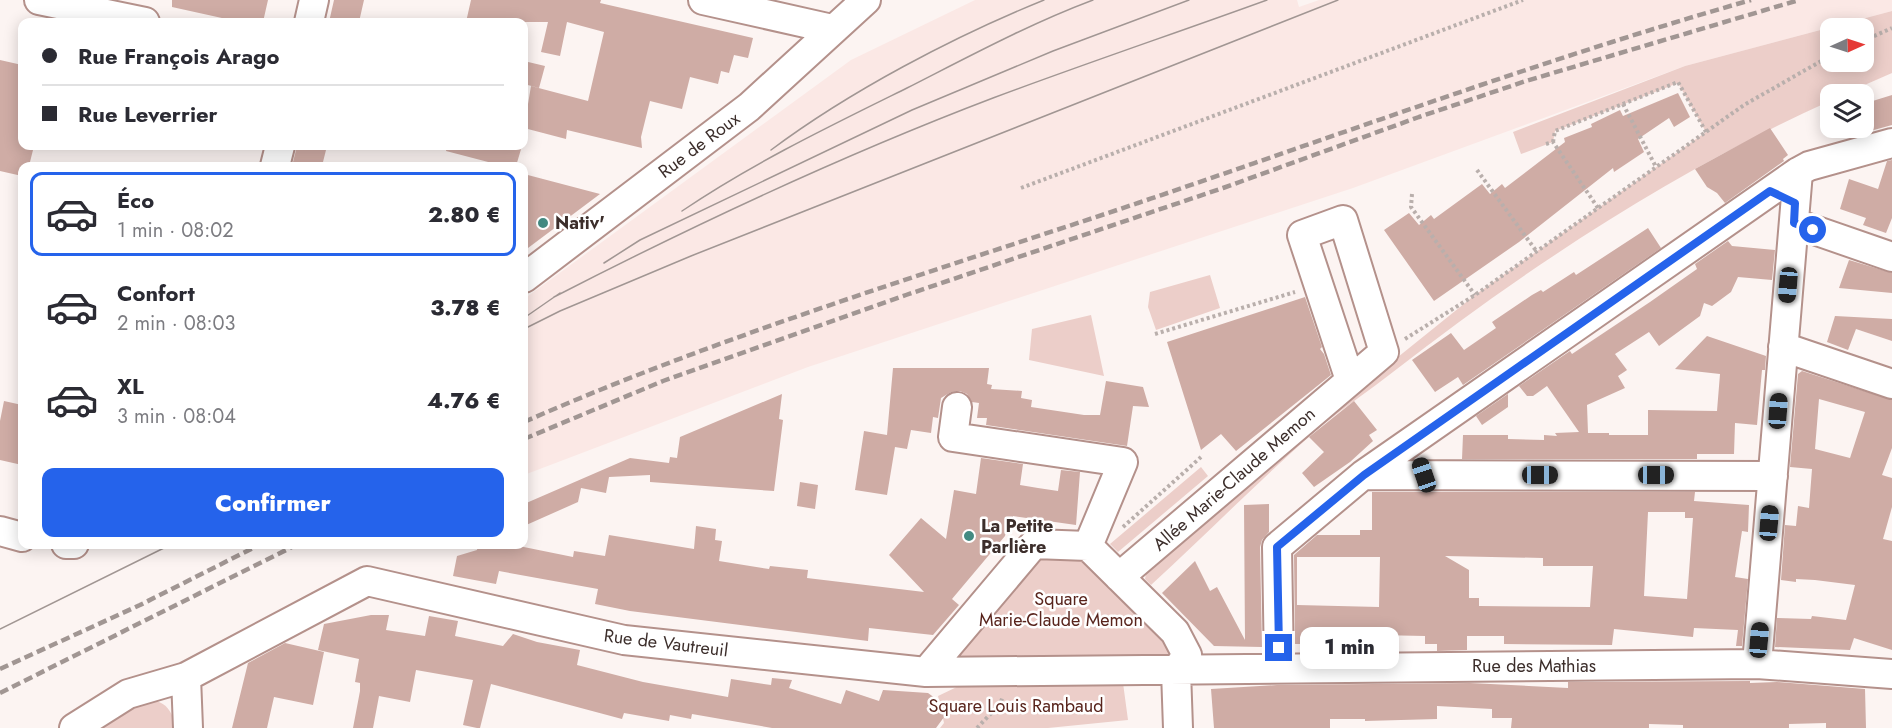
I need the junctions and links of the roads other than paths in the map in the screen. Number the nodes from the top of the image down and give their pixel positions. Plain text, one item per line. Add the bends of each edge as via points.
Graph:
1 (39, 0) edge
2 (314, 0) edge
3 (703, 0) edge
4 (866, 0) edge
5 (126, 18) edge
6 (310, 18) edge
7 (832, 29) junction
8 (1892, 143) edge
9 (1786, 206) junction
10 (1892, 257) edge
11 (528, 275) edge
12 (1783, 347) junction
13 (1350, 380) junction
14 (1892, 384) edge
15 (957, 407) dead end
16 (1412, 441) junction
17 (1364, 475) junction
18 (1424, 475) junction
19 (1773, 476) junction
20 (0, 531) edge
21 (18, 536) edge
22 (1091, 549) junction
23 (1119, 577) junction
24 (1181, 663) junction
25 (1757, 664) junction
26 (1279, 668) junction
27 (928, 669) junction
28 (1892, 674) edge
29 (185, 677) junction
30 (74, 728) edge
31 (188, 728) edge
32 (1178, 728) edge

1 - 5 street
2 - 6 street
3 - 7 street
4 - 7 street, Rue de Roux
7 - 11 street, Rue de Roux via 749,107
8 - 9 street via 1798,172
9 - 10 street
9 - 12 street
9 - 16 street
12 - 14 street
12 - 19 street
13 - 13 street, Allée Marie-Claude Memon via 1302,235 1343,220 1384,351
13 - 23 street, Allée Marie-Claude Memon
15 - 22 street via 953,437 1123,462
16 - 17 street
16 - 18 street
17 - 18 street
17 - 26 street via 1277,547
18 - 19 street
19 - 25 street
20 - 21 street
22 - 23 street
22 - 27 street via 1034,544
23 - 24 street via 1175,632
24 - 26 street, Rue des Mathias
24 - 27 street, Rue de Vautreuil via 1009,672
24 - 32 street
25 - 26 street, Rue des Mathias
25 - 28 street, Rue des Mathias
27 - 29 street, Rue de Vautreuil via 624,640 368,581
29 - 30 street, Rue de Vautreuil via 128,694
29 - 31 street

